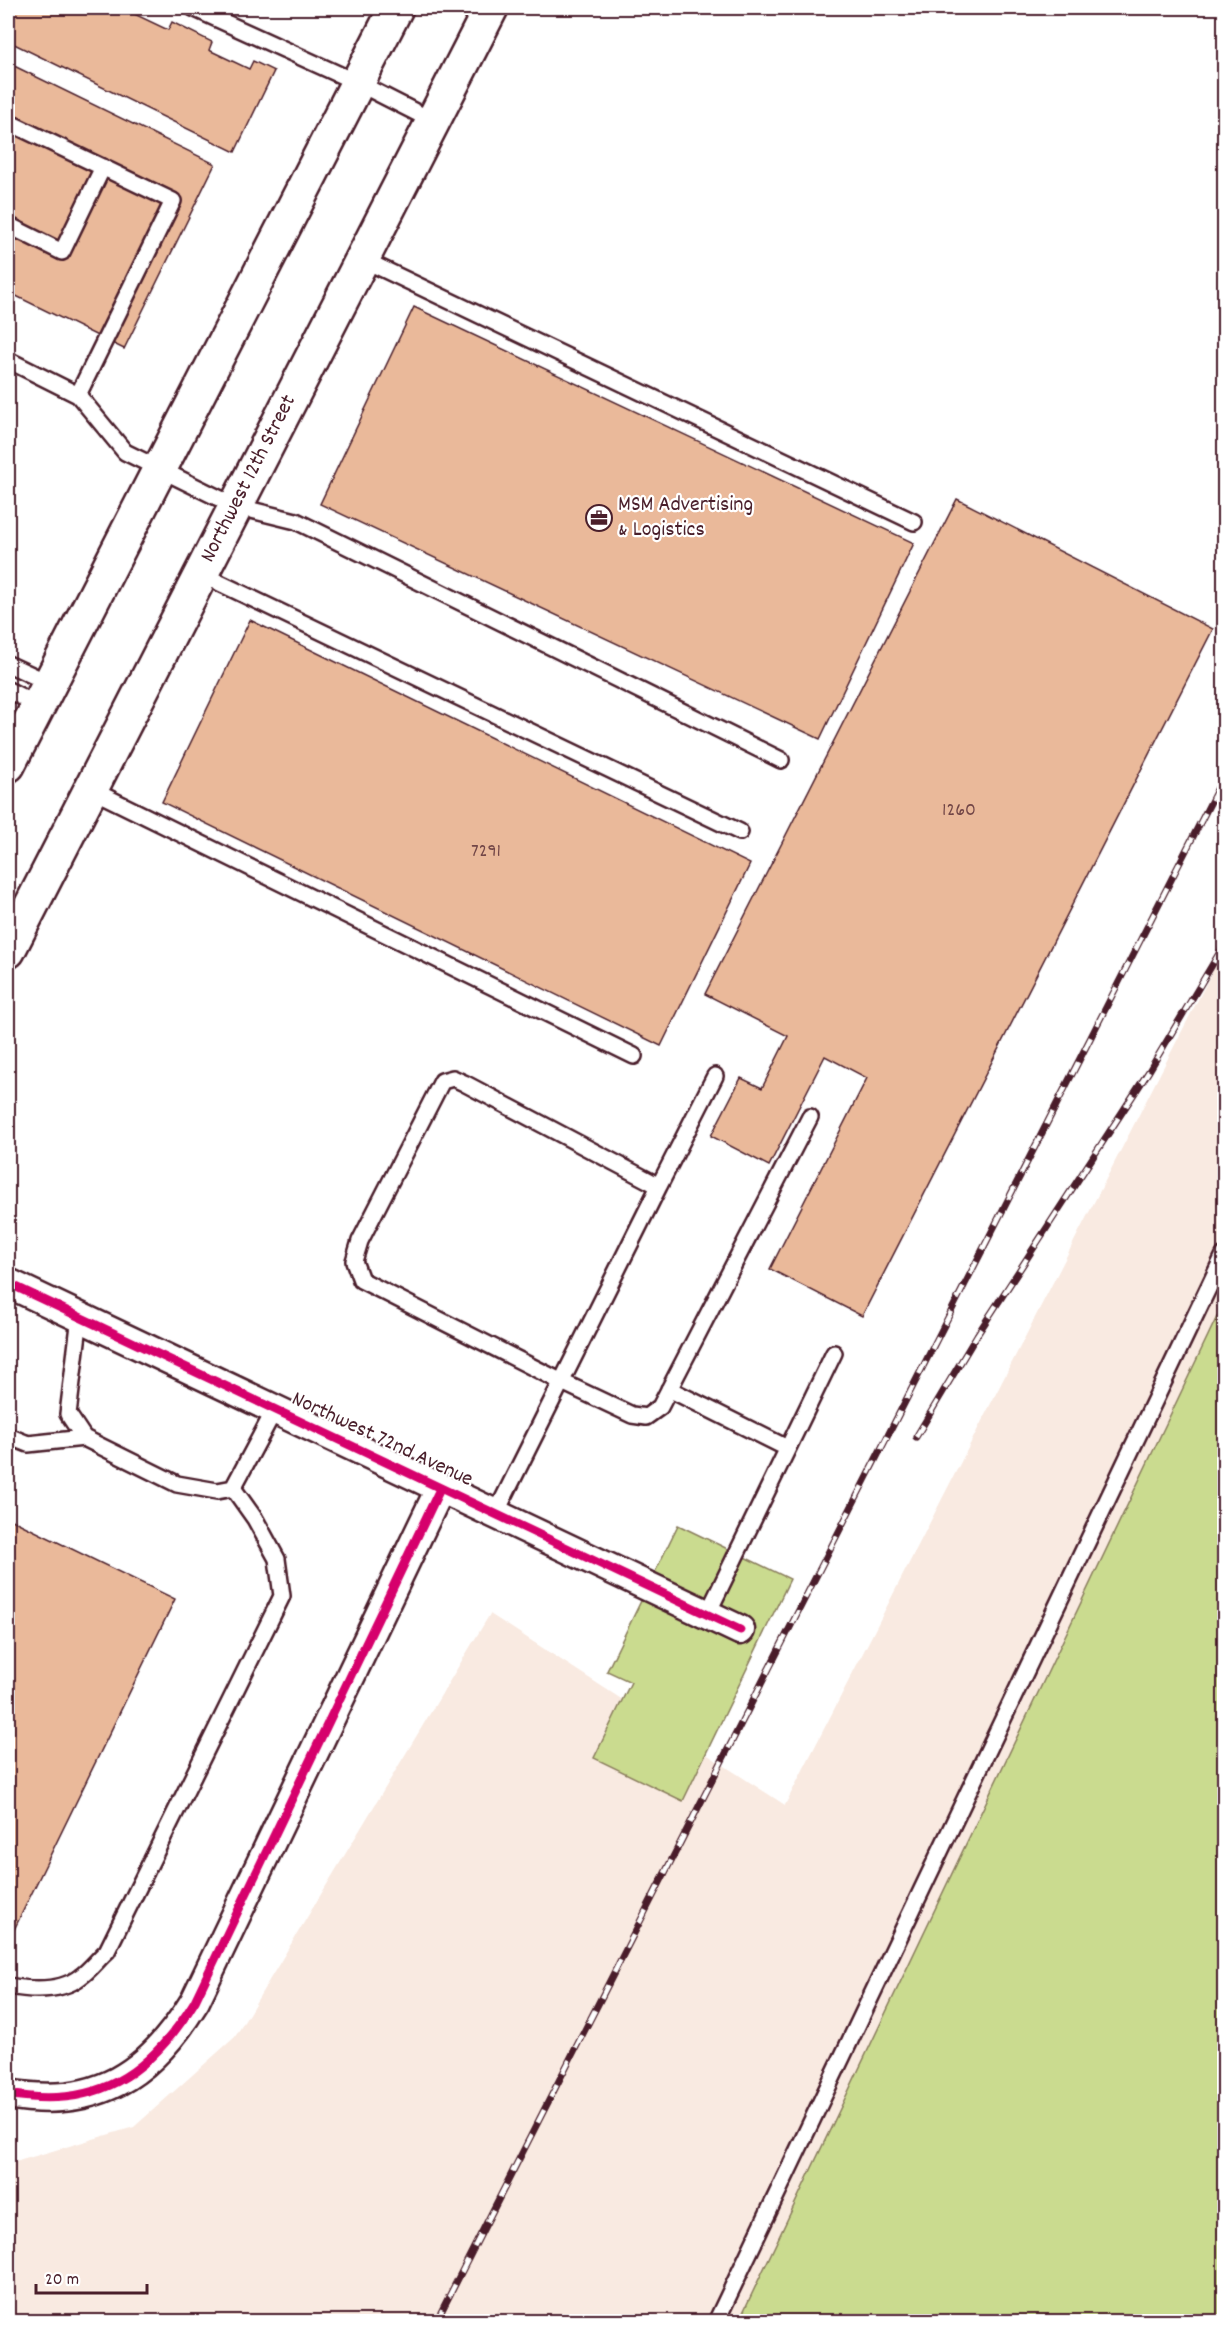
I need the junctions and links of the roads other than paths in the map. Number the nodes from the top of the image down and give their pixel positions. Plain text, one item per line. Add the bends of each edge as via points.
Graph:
1 (194, 8) edge
2 (396, 8) edge
3 (491, 8) edge
4 (358, 83) junction
5 (433, 121) junction
6 (8, 122) edge
7 (103, 167) junction
8 (8, 225) edge
9 (362, 259) junction
10 (8, 360) edge
11 (78, 395) junction
12 (159, 468) junction
13 (235, 506) junction
14 (914, 522) dead end
15 (201, 574) junction
16 (8, 664) edge
17 (8, 690) edge
18 (44, 694) junction
19 (781, 760) dead end
20 (8, 765) edge
21 (90, 789) junction
22 (740, 832) dead end
23 (8, 951) edge
24 (634, 1056) dead end
25 (715, 1076) dead end
26 (810, 1117) dead end
27 (659, 1186) junction
28 (1224, 1255) edge
29 (8, 1283) edge
30 (80, 1317) junction
31 (834, 1353) dead end
32 (562, 1382) junction
33 (669, 1389) junction
34 (274, 1411) junction
35 (8, 1436) edge
36 (84, 1438) junction
37 (787, 1448) junction
38 (233, 1488) junction
39 (440, 1489) junction
40 (495, 1515) junction
41 (707, 1615) junction
42 (740, 1630) dead end
43 (8, 1986) edge
44 (8, 2094) edge
45 (716, 2322) edge

1 - 4 lane
2 - 4 main road
3 - 5 main road, Northwest 12th Street
4 - 5 lane
4 - 12 main road
5 - 9 main road, Northwest 12th Street
6 - 7 lane
7 - 8 lane via 62,252
7 - 11 lane via 173,201
9 - 13 main road, Northwest 12th Street
9 - 14 lane
10 - 11 lane
11 - 12 lane via 125,452
12 - 13 lane
12 - 18 main road
13 - 15 main road, Northwest 12th Street
13 - 19 lane via 296,521
15 - 21 main road, Northwest 12th Street
15 - 22 lane
16 - 18 lane
17 - 18 lane
18 - 20 main road
21 - 23 main road, Northwest 12th Street
21 - 24 lane
25 - 27 lane
26 - 33 lane
27 - 32 lane
27 - 32 lane via 453,1078 442,1081 360,1241 354,1261 361,1280
28 - 45 lane
29 - 30 street, Northwest 72nd Avenue
30 - 34 street, Northwest 72nd Avenue
30 - 36 lane via 68,1414
31 - 37 lane
32 - 33 lane via 632,1415 646,1417 660,1407
32 - 40 lane
33 - 37 lane
34 - 38 lane
34 - 39 street, Northwest 72nd Avenue
35 - 36 lane via 28,1444
36 - 38 lane via 177,1484 217,1491
37 - 41 lane
38 - 43 lane via 276,1559 282,1596 107,1951 79,1978 51,1988
39 - 40 street, Northwest 72nd Avenue
39 - 44 street via 200,1990 177,2030 160,2051 107,2087 81,2096 46,2099
40 - 41 street, Northwest 72nd Avenue
41 - 42 street, Northwest 72nd Avenue

